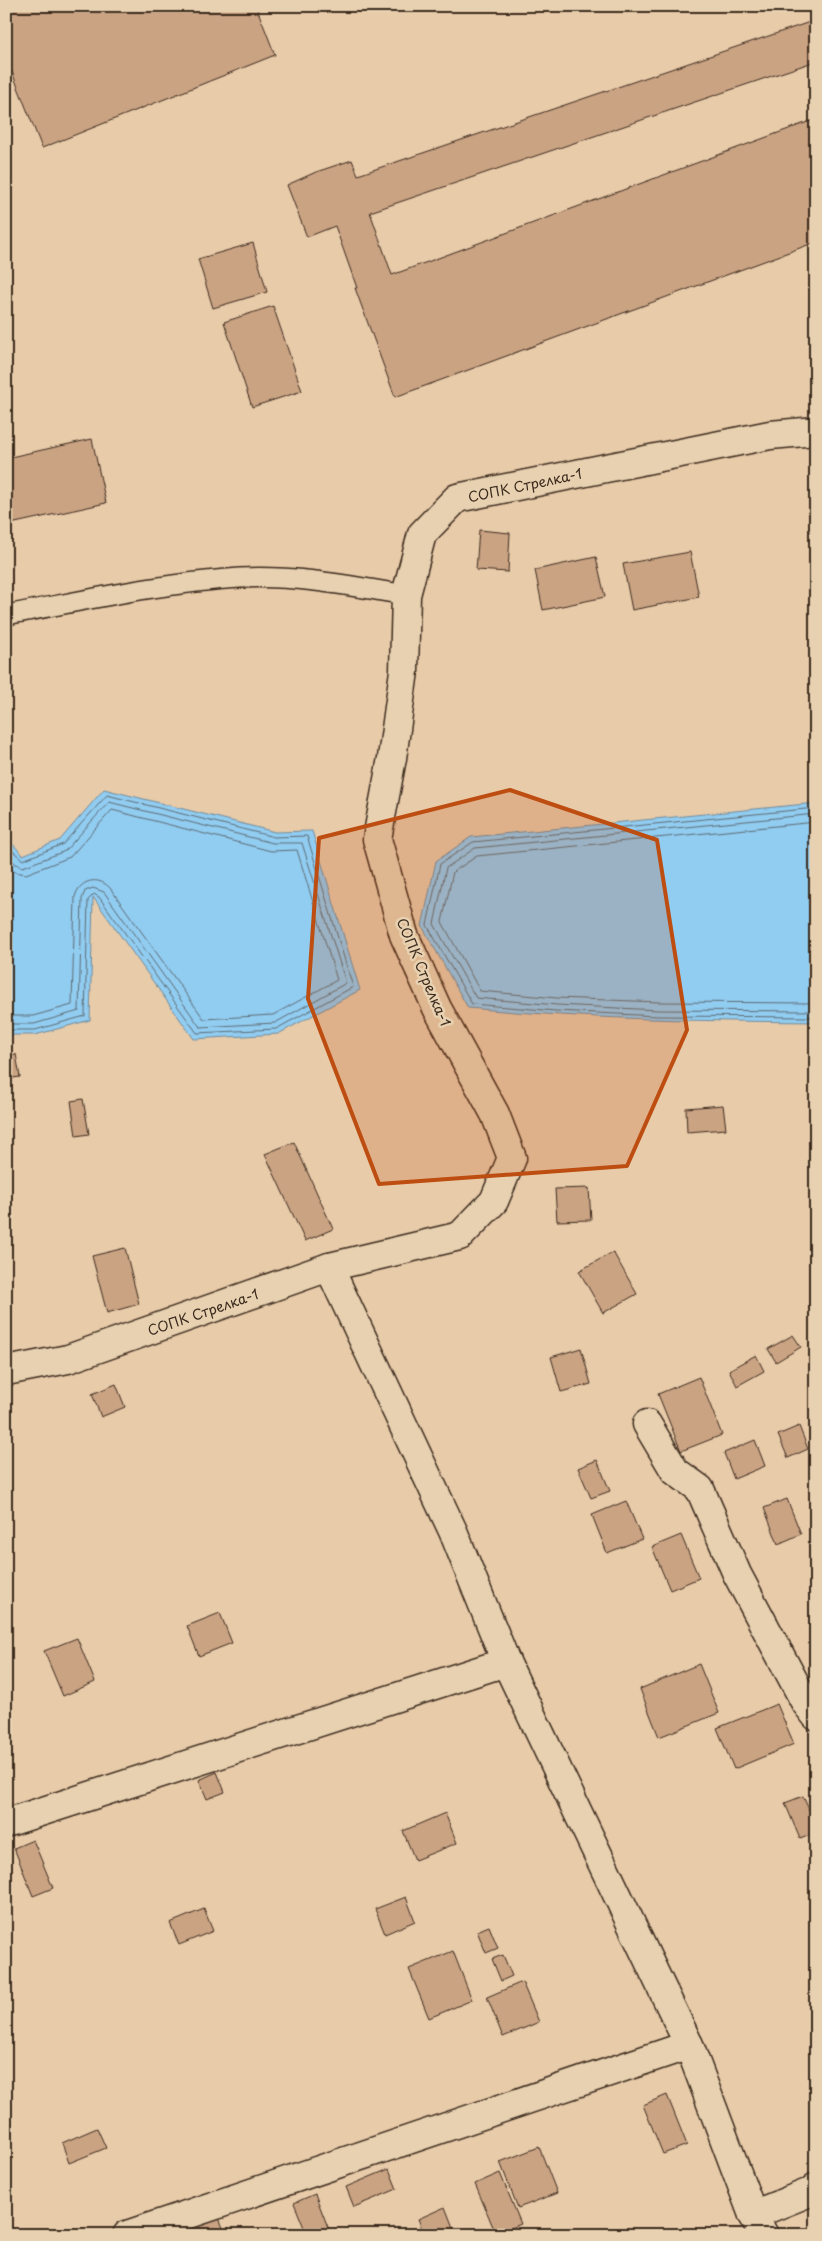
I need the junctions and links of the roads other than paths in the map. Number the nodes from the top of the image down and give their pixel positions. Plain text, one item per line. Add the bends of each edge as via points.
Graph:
1 (816, 431) edge
2 (406, 595) junction
3 (6, 615) edge
4 (330, 1267) junction
5 (6, 1371) edge
6 (648, 1424) dead end
7 (506, 1662) junction
8 (816, 1716) edge
9 (6, 1823) edge
10 (689, 2045) junction
11 (816, 2188) edge
12 (758, 2225) edge
13 (127, 2235) edge

1 - 2 street, СОПК Стрелка-1 via 770,435 457,498 422,534
2 - 3 lane via 311,580 240,578 174,585
2 - 4 street, СОПК Стрелка-1 via 404,671 377,839 404,935 437,1008 495,1114 512,1158 494,1201 460,1236
4 - 5 street, СОПК Стрелка-1 via 68,1359
4 - 7 street via 453,1531
6 - 8 street via 675,1471 700,1490 737,1574 805,1702
7 - 9 street
7 - 10 street
10 - 12 street
10 - 13 street
11 - 12 street

